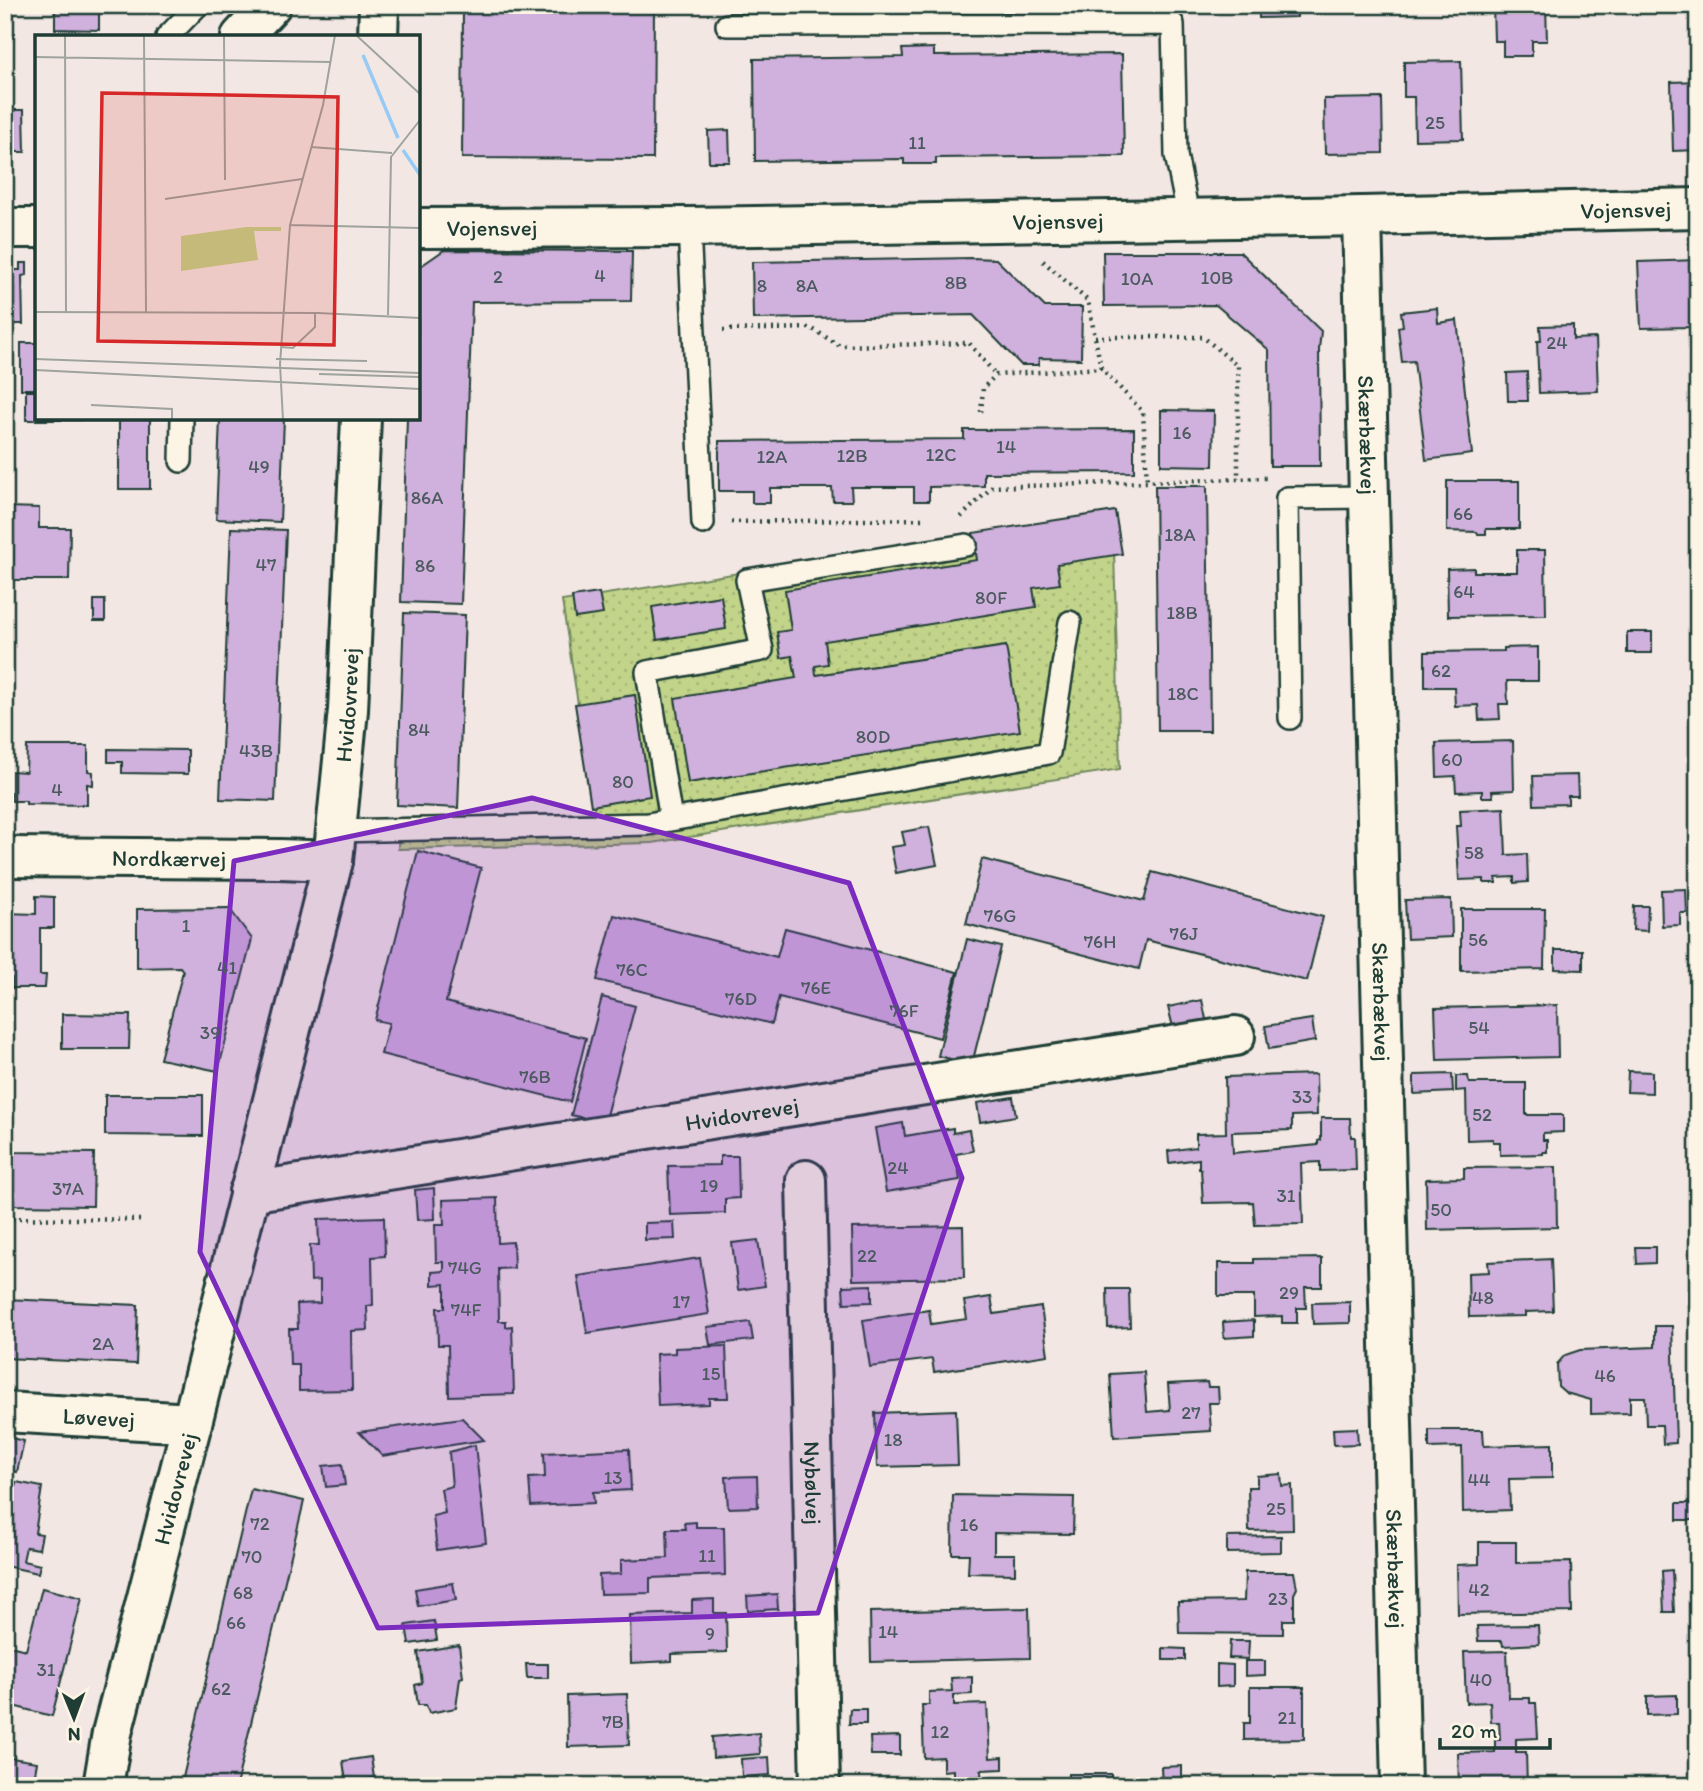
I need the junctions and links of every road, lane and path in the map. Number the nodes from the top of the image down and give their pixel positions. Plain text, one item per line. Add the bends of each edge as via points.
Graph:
1 (198, 5) edge
2 (271, 5) edge
3 (379, 5) edge
4 (727, 25) dead end
5 (169, 35) edge
6 (243, 35) edge
7 (378, 35) edge
8 (1698, 208) edge
9 (1362, 216) junction
10 (1189, 219) junction
11 (1001, 223) junction
12 (5, 228) edge
13 (35, 228) edge
14 (420, 228) edge
15 (689, 228) junction
16 (694, 331) junction
17 (1095, 337) junction
18 (1101, 368) junction
19 (996, 376) junction
20 (981, 412) dead end
21 (182, 420) edge
22 (361, 420) edge
23 (181, 461) dead end
24 (1275, 478) dead end
25 (1238, 479) junction
26 (1147, 482) junction
27 (1369, 497) junction
28 (960, 518) dead end
29 (932, 519) dead end
30 (703, 523) joint
31 (966, 545) dead end
32 (1070, 622) dead end
33 (1290, 718) dead end
34 (671, 820) junction
35 (335, 846) junction
36 (5, 857) edge
37 (1235, 1036) dead end
38 (806, 1180) dead end
39 (249, 1192) junction
40 (5, 1218) edge
41 (143, 1220) dead end
42 (5, 1412) edge
43 (192, 1423) junction
44 (103, 1786) edge
45 (820, 1786) edge
46 (1401, 1786) edge

1 - 5 lane
2 - 6 street
3 - 7 street
4 - 10 lane via 1173,24 1176,155
8 - 9 street, Vojensvej
9 - 10 street, Vojensvej
9 - 27 street, Skærbækvej
10 - 11 street, Vojensvej
11 - 15 street, Vojensvej
11 - 17 path via 1088,302
12 - 13 street
14 - 15 street, Vojensvej
15 - 16 lane
16 - 19 path via 811,328 841,346 969,343
16 - 30 lane
17 - 18 path
17 - 25 path via 1203,337 1238,366
18 - 19 path
18 - 26 path via 1143,412
19 - 20 path via 984,388
21 - 23 lane
22 - 35 street, Hvidovrevej via 348,710
24 - 25 path
25 - 26 path
26 - 28 path via 992,487
27 - 33 lane via 1287,498
27 - 46 street, Skærbækvej
29 - 30 path
31 - 34 lane via 747,580 762,650 647,672
32 - 34 lane via 1049,753
34 - 35 lane
35 - 36 street, Nordkærvej via 280,859
35 - 39 street, Hvidovrevej
37 - 39 street, Hvidovrevej
38 - 45 street, Nybølvej
39 - 43 street, Hvidovrevej
40 - 41 path
42 - 43 street, Løvevej
43 - 44 street, Hvidovrevej via 112,1733

